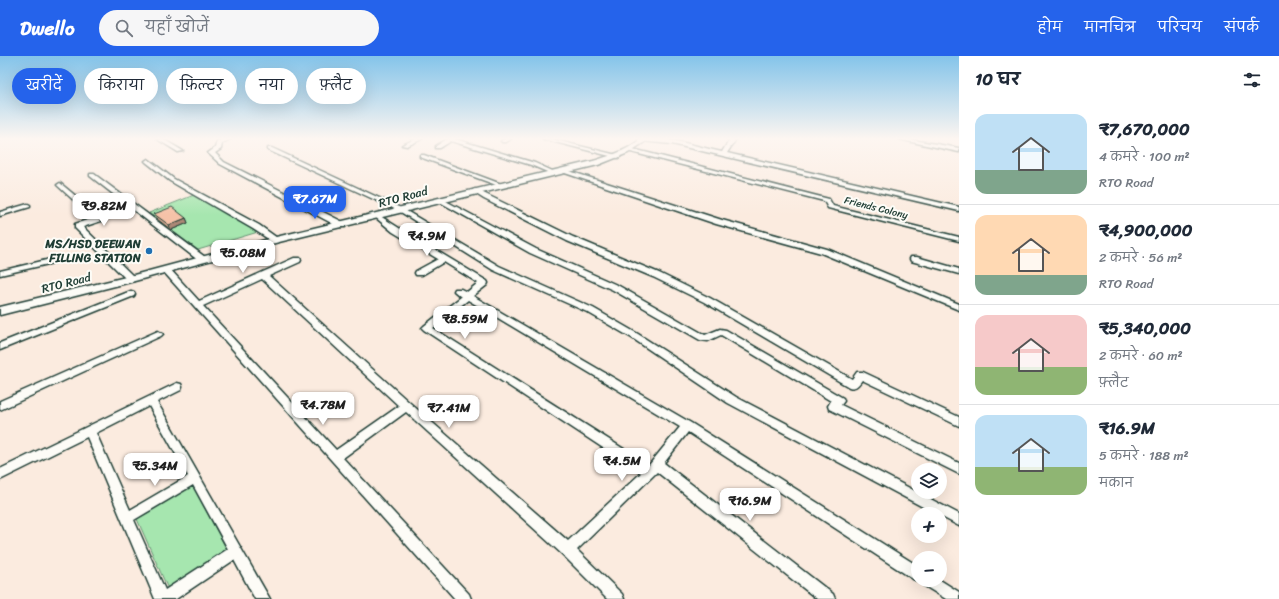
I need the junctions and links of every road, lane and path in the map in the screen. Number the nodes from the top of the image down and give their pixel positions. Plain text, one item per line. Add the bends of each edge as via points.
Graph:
1 (152, 164) edge
2 (225, 164) edge
3 (303, 164) edge
4 (445, 164) edge
5 (534, 164) edge
6 (590, 164) edge
7 (686, 164) edge
8 (764, 164) edge
9 (564, 171) junction
10 (554, 173) junction
11 (92, 175) dead end
12 (60, 185) dead end
13 (501, 185) junction
14 (475, 191) junction
15 (440, 200) junction
16 (28, 206) dead end
17 (959, 209) edge
18 (401, 210) junction
19 (0, 214) edge
20 (377, 216) junction
21 (342, 225) junction
22 (959, 239) edge
23 (276, 240) junction
24 (59, 259) dead end
25 (202, 259) junction
26 (444, 259) junction
27 (914, 259) dead end
28 (297, 260) dead end
29 (166, 270) junction
30 (959, 272) edge
31 (0, 273) edge
32 (419, 273) dead end
33 (264, 276) junction
34 (131, 279) junction
35 (458, 291) dead end
36 (131, 294) dead end
37 (468, 297) junction
38 (197, 305) junction
39 (959, 307) edge
40 (0, 311) edge
41 (158, 334) dead end
42 (0, 347) edge
43 (177, 387) dead end
44 (151, 400) junction
45 (0, 406) edge
46 (406, 406) junction
47 (959, 422) edge
48 (687, 426) junction
49 (89, 430) junction
50 (336, 457) junction
51 (653, 468) junction
52 (959, 469) edge
53 (0, 475) edge
54 (195, 478) junction
55 (127, 518) junction
56 (959, 520) edge
57 (568, 550) junction
58 (236, 551) junction
59 (911, 570) edge
60 (939, 587) edge
61 (163, 599) edge
62 (263, 599) edge
63 (464, 599) edge
64 (617, 599) edge
65 (828, 599) edge
66 (958, 599) edge

1 - 23 street via 172,180
2 - 21 street
3 - 18 street
4 - 13 street
5 - 10 street
6 - 9 street, RTO Road
7 - 22 street, Friends Colony via 827,200 830,207
8 - 17 street
9 - 10 street, RTO Road
9 - 39 street via 719,222 824,250
10 - 13 street, RTO Road
11 - 25 street
12 - 34 street via 98,220 78,226
13 - 14 street, RTO Road
14 - 15 street, RTO Road
14 - 47 street via 570,239 656,275 707,300 853,384 860,375
15 - 18 street, RTO Road
15 - 52 street via 533,251 616,288 703,338 723,332 839,401 834,406
16 - 19 street
18 - 20 street, RTO Road
18 - 56 street via 496,268 590,310 635,336 732,400
20 - 21 street, RTO Road
20 - 26 street
21 - 23 street, RTO Road
23 - 25 street, RTO Road
24 - 31 street
25 - 29 street, RTO Road
26 - 32 street
26 - 37 street via 484,283
27 - 30 street
28 - 33 street
29 - 34 street, RTO Road
29 - 38 street
33 - 38 street
33 - 46 street
34 - 40 street, RTO Road
35 - 37 street
36 - 42 street
37 - 48 street
37 - 51 street via 427,328
38 - 50 street
41 - 45 street
43 - 44 street
44 - 49 street
44 - 54 street
46 - 50 street
46 - 57 street
48 - 51 street
48 - 59 street
49 - 53 street
49 - 55 street
50 - 63 street
51 - 57 street
51 - 65 street
54 - 55 street
54 - 58 street
55 - 61 street
57 - 64 street
58 - 61 street
58 - 62 street
60 - 66 street

